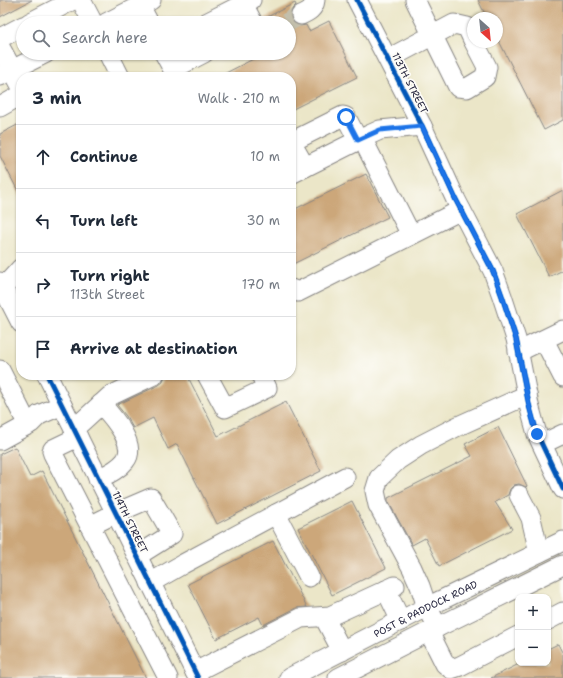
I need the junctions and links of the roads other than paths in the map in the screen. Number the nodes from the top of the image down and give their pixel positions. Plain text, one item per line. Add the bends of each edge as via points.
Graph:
1 (73, 0) edge
2 (81, 0) edge
3 (315, 0) edge
4 (358, 0) edge
5 (415, 0) edge
6 (247, 2) edge
7 (145, 3) edge
8 (301, 15) tunnel mouth
9 (42, 16) edge
10 (89, 16) edge
11 (120, 16) edge
12 (148, 16) edge
13 (230, 16) edge
14 (250, 16) edge
15 (467, 27) edge
16 (16, 30) edge
17 (432, 36) junction
18 (0, 38) edge
19 (0, 47) edge
20 (478, 48) edge
21 (36, 60) edge
22 (112, 60) edge
23 (187, 60) edge
24 (388, 60) junction
25 (172, 66) edge
26 (18, 72) edge
27 (118, 72) edge
28 (11, 77) edge
29 (16, 99) edge
30 (0, 107) edge
31 (422, 126) junction
32 (360, 139) junction
33 (296, 140) edge
34 (298, 171) edge
35 (461, 210) junction
36 (411, 235) junction
37 (16, 272) edge
38 (2, 285) edge
39 (296, 291) edge
40 (16, 313) edge
41 (563, 330) edge
42 (544, 340) junction
43 (518, 352) junction
44 (0, 370) edge
45 (563, 377) edge
46 (49, 380) edge
47 (144, 380) edge
48 (210, 380) edge
49 (264, 380) edge
50 (527, 395) junction
51 (101, 404) junction
52 (62, 406) junction
53 (28, 425) junction
54 (76, 433) junction
55 (563, 434) edge
56 (0, 440) edge
57 (551, 449) edge
58 (345, 477) dead end
59 (98, 479) junction
60 (563, 489) edge
61 (519, 495) dead end
62 (116, 513) junction
63 (276, 514) junction
64 (90, 526) junction
65 (563, 541) edge
66 (540, 552) junction
67 (137, 556) junction
68 (563, 565) edge
69 (309, 577) dead end
70 (150, 583) junction
71 (427, 607) junction
72 (563, 612) edge
73 (324, 617) junction
74 (551, 618) edge
75 (402, 621) junction
76 (433, 629) junction
77 (515, 638) edge
78 (342, 651) junction
79 (453, 674) edge
80 (196, 675) edge
81 (168, 678) edge
82 (289, 678) edge
83 (338, 678) edge

1 - 9 street
2 - 10 street
3 - 8 street via 312,8
4 - 24 street, 113TH STREET
5 - 17 street
6 - 13 street
6 - 14 street
7 - 11 street
7 - 12 street
15 - 17 street via 454,24
16 - 18 street
17 - 20 street via 458,87 467,88 485,77 487,67
17 - 24 street
19 - 28 street
21 - 26 street
22 - 27 street
23 - 25 street
24 - 31 street, 113TH STREET
29 - 30 street
31 - 32 street via 380,130
31 - 35 street, 113TH STREET
32 - 33 street via 343,116
32 - 34 street
32 - 36 street
35 - 36 street
35 - 43 street, 113TH STREET via 493,271
36 - 39 street
37 - 38 street
38 - 40 street
41 - 42 street
42 - 43 street
42 - 45 street
43 - 50 street, 113TH STREET
44 - 53 street
46 - 52 street, 114TH STREET
47 - 51 street via 110,396
48 - 49 street via 225,408 268,388
50 - 57 street, 113TH STREET via 537,434
50 - 71 street via 422,445 398,460 379,478 375,491 378,505 412,568
51 - 54 street
51 - 59 street via 122,431 129,452 120,467
52 - 53 street via 39,415
52 - 54 street, 114TH STREET
53 - 56 street
54 - 59 street, 114TH STREET
54 - 64 street via 52,451
55 - 57 street
57 - 60 street, 113TH STREET
58 - 63 street
59 - 62 street, 114TH STREET
61 - 66 street via 531,518
62 - 64 street
62 - 67 street, 114TH STREET
62 - 67 street via 151,498 172,534
63 - 69 street
63 - 70 street
64 - 81 street
65 - 66 street, POST & PADDOCK ROAD
66 - 71 street, POST & PADDOCK ROAD
67 - 70 street, 114TH STREET
68 - 76 street
70 - 80 street, 114TH STREET
71 - 75 street, POST & PADDOCK ROAD
71 - 76 street
72 - 74 street
73 - 75 street via 390,588
73 - 78 street
73 - 80 street via 301,618
75 - 78 street, POST & PADDOCK ROAD
76 - 79 street via 445,664
76 - 83 street
77 - 79 street via 460,666
78 - 82 street, POST & PADDOCK ROAD

